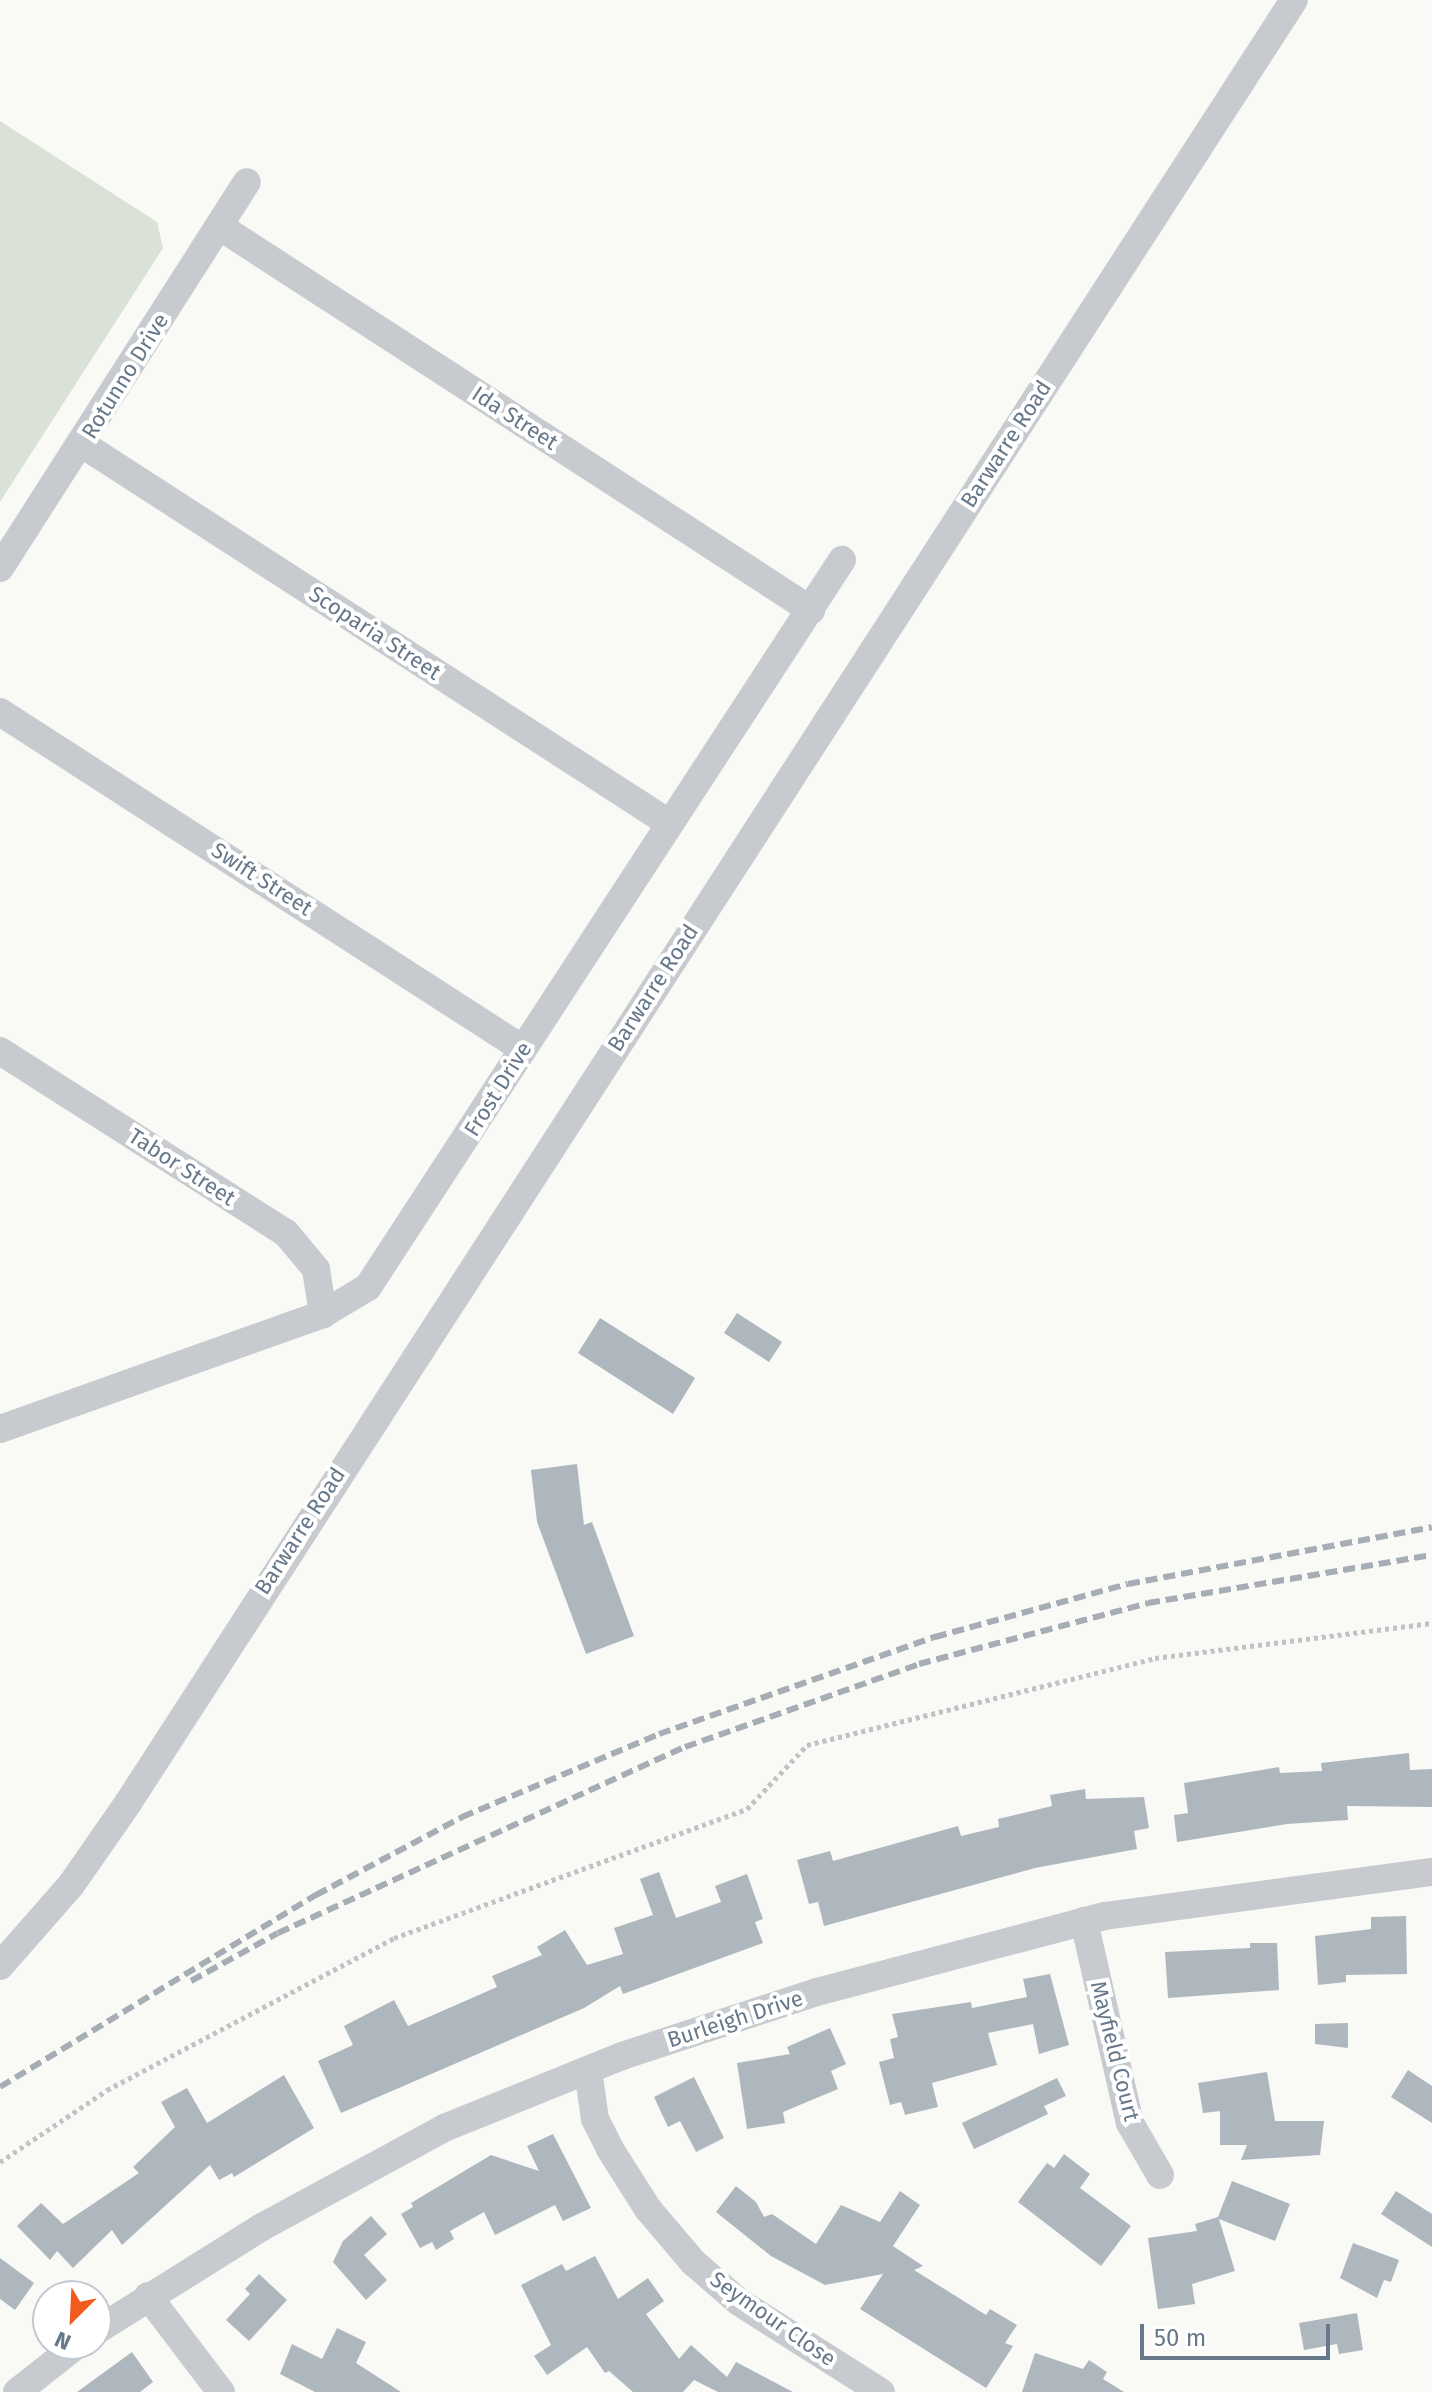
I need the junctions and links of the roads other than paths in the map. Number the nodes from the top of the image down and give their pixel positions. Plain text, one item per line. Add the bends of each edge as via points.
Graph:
1 (1294, 0) edge
2 (247, 182) dead end
3 (219, 226) junction
4 (82, 444) junction
5 (842, 560) dead end
6 (0, 568) edge
7 (811, 610) junction
8 (0, 712) edge
9 (669, 823) junction
10 (523, 1049) junction
11 (0, 1051) edge
12 (323, 1314) junction
13 (0, 1429) edge
14 (1432, 1872) edge
15 (1084, 1921) junction
16 (0, 1966) edge
17 (588, 2070) junction
18 (1160, 2175) dead end
19 (148, 2296) junction
20 (112, 2320) edge
21 (58, 2360) edge
22 (17, 2392) edge
23 (221, 2392) edge
24 (881, 2392) edge

1 - 16 street, Barwarre Road via 128,1803 71,1885
2 - 3 street, Rotunno Drive
3 - 4 street, Rotunno Drive
3 - 7 street, Ida Street
4 - 6 street, Rotunno Drive
4 - 9 street, Scoparia Street
5 - 7 street, Frost Drive
7 - 9 street, Frost Drive
8 - 10 street, Swift Street
9 - 10 street, Frost Drive
10 - 12 street, Frost Drive via 368,1287
11 - 12 street, Tabor Street via 286,1233 316,1269
12 - 13 street, Frost Drive
14 - 15 street, Burleigh Drive via 1274,1889
15 - 17 street, Burleigh Drive via 817,1992
15 - 18 street, Mayfield Court via 1130,2123
17 - 19 street, Burleigh Drive via 444,2128
17 - 24 street, Seymour Close via 595,2119 610,2149 648,2209 693,2262 739,2302
19 - 20 street, Burleigh Drive
19 - 23 street
21 - 22 street

